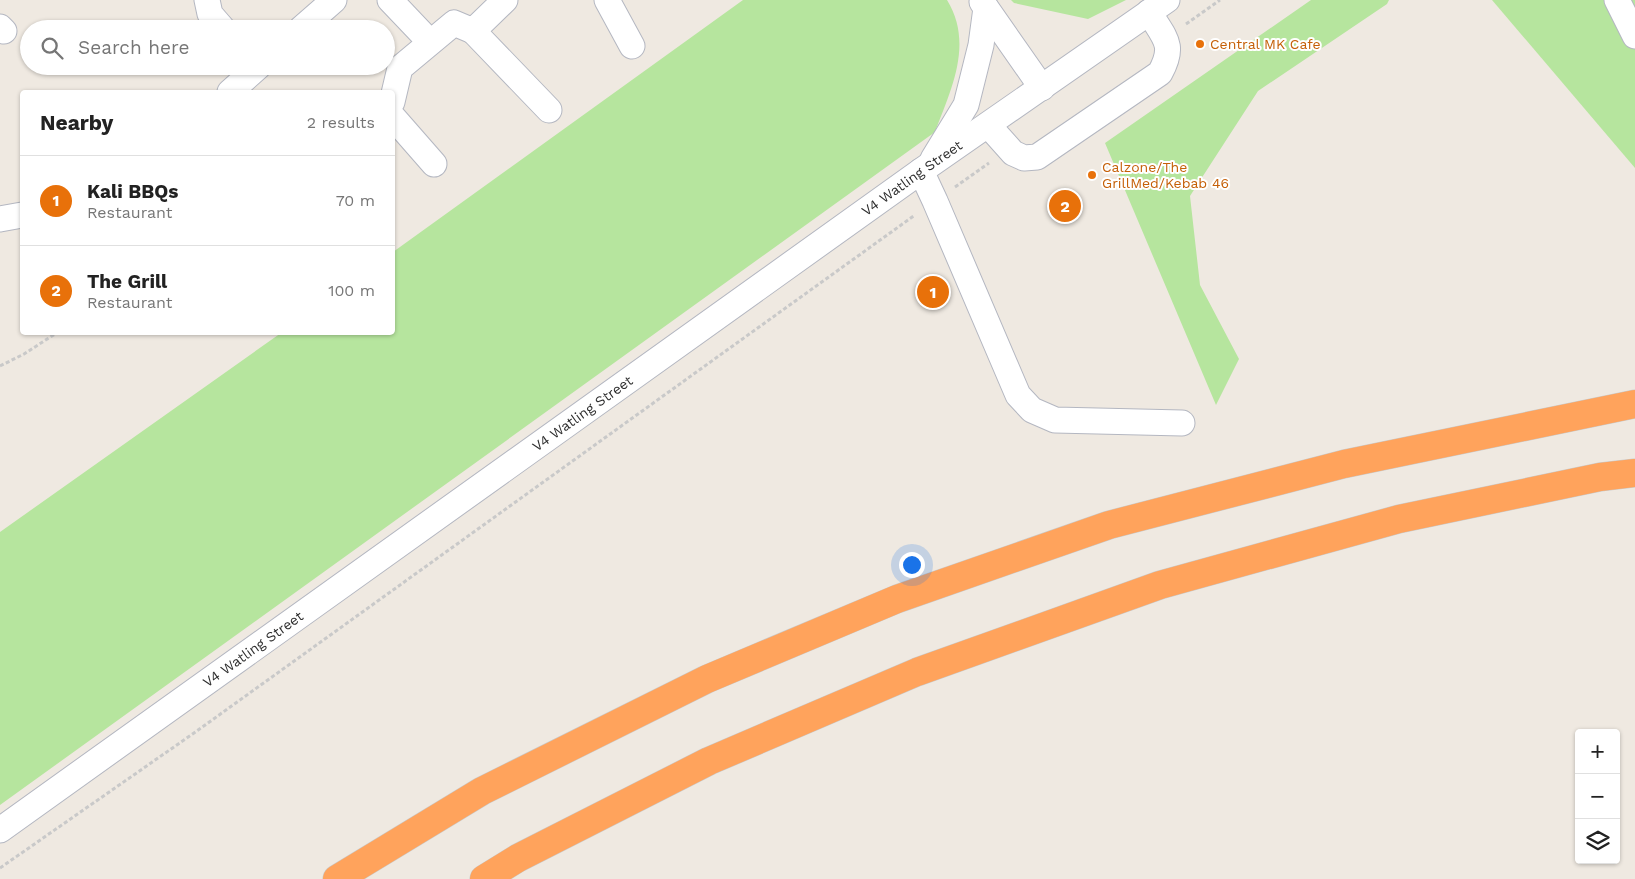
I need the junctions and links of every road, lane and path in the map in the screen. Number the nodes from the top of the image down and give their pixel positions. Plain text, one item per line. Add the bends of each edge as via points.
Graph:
1 (207, 0) edge
2 (334, 0) edge
3 (390, 0) edge
4 (505, 0) edge
5 (607, 0) edge
6 (1220, 0) edge
7 (1617, 0) edge
8 (983, 4) edge
9 (1158, 6) edge
10 (215, 20) edge
11 (312, 20) edge
12 (463, 27) junction
13 (1635, 36) edge
14 (1164, 39) junction
15 (430, 42) junction
16 (632, 46) dead end
17 (248, 75) edge
18 (1042, 88) junction
19 (232, 90) edge
20 (395, 90) edge
21 (550, 110) dead end
22 (395, 119) edge
23 (988, 125) junction
24 (1009, 149) junction
25 (434, 164) dead end
26 (925, 168) junction
27 (935, 201) junction
28 (20, 215) edge
29 (0, 219) edge
30 (53, 335) edge
31 (0, 366) edge
32 (1635, 404) edge
33 (1182, 424) dead end
34 (1635, 473) edge
35 (0, 830) edge
36 (0, 868) edge
37 (337, 879) edge
38 (484, 879) edge

1 - 10 street via 210,14
2 - 11 street
3 - 15 street
4 - 12 street
5 - 16 street
6 - 14 path
7 - 13 street
8 - 18 street
8 - 26 street via 981,45 966,105
9 - 14 street
9 - 18 street, V4 Watling Street
12 - 15 street
12 - 21 street
14 - 24 street via 1169,47 1160,73 1037,157 1024,158
15 - 20 street via 400,68
17 - 19 street
18 - 23 street, V4 Watling Street
22 - 25 street
23 - 24 street
23 - 26 street, V4 Watling Street
24 - 27 path
26 - 27 street
26 - 35 street, V4 Watling Street
27 - 33 street via 1018,395 1032,410 1055,420
27 - 36 path via 194,733
28 - 29 street
30 - 31 path
32 - 37 highway via 1344,464 1109,525 896,599 707,679 491,787
34 - 38 highway via 1600,477 1399,519 1151,588 917,672 709,761 518,858

